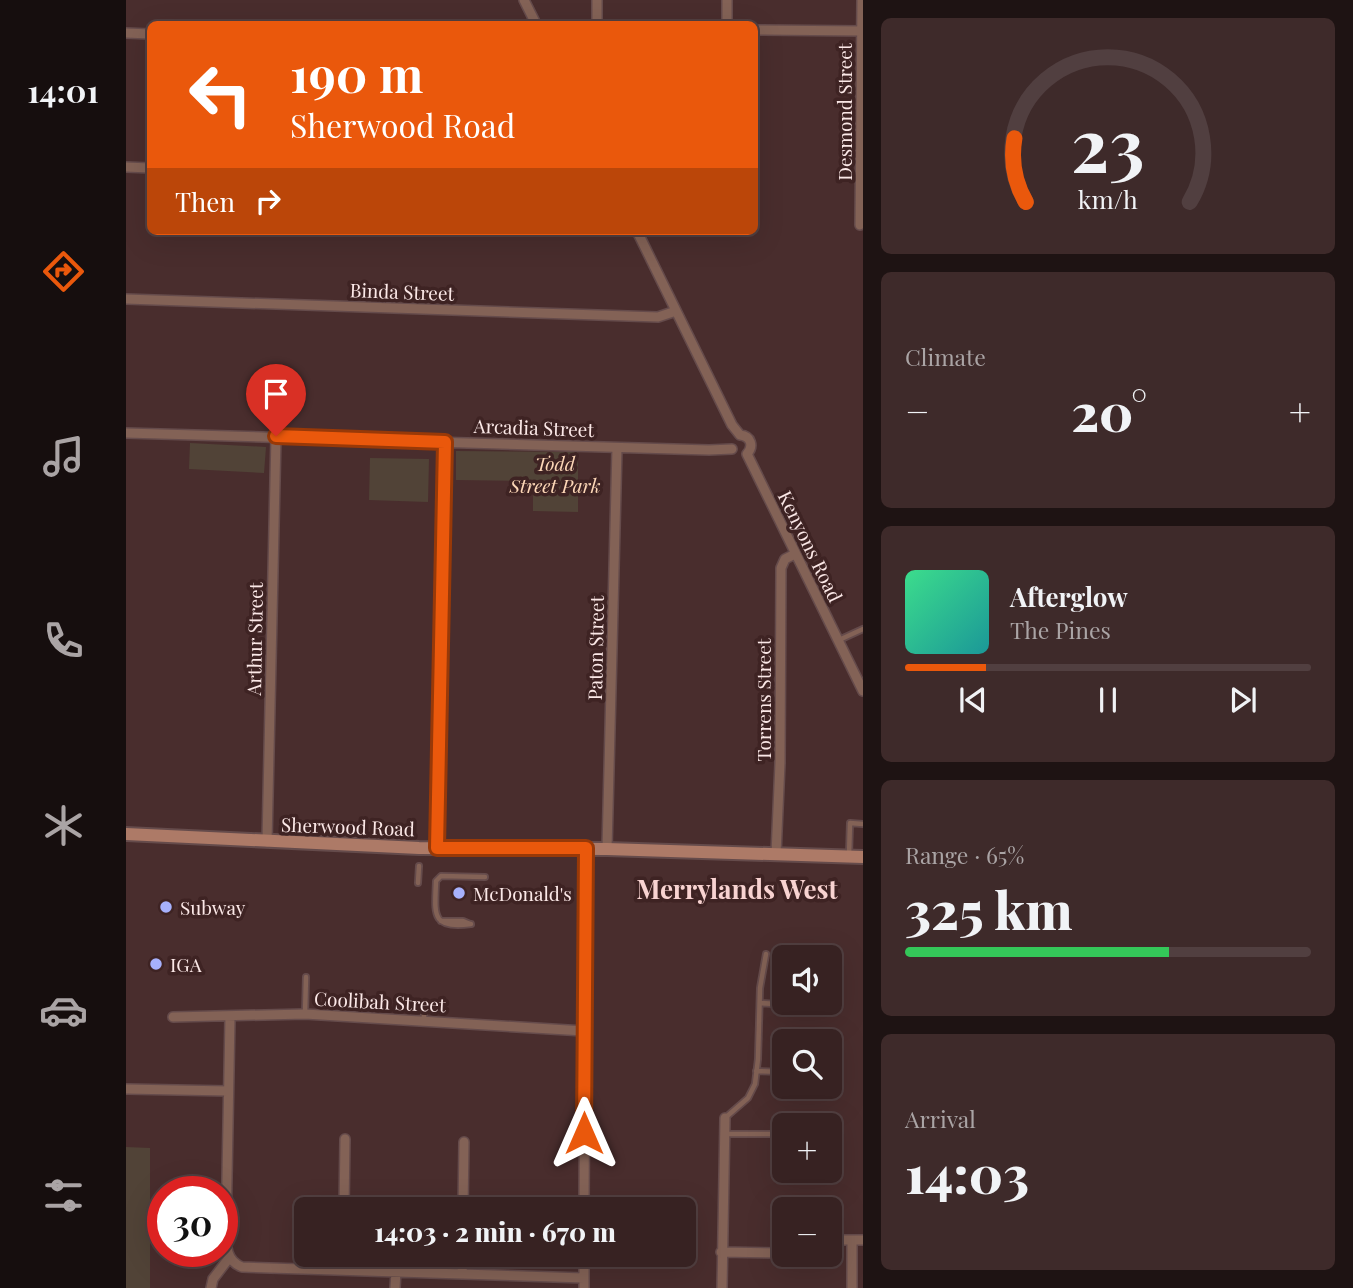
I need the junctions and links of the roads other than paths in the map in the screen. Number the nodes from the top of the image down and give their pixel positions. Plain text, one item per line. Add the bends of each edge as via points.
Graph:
1 (524, 0) edge
2 (597, 0) edge
3 (727, 0) edge
4 (862, 0) edge
5 (534, 21) edge
6 (597, 21) edge
7 (727, 21) edge
8 (758, 30) edge
9 (862, 31) edge
10 (126, 33) edge
11 (147, 34) edge
12 (126, 167) edge
13 (147, 168) edge
14 (860, 225) dead end
15 (639, 235) edge
16 (126, 299) edge
17 (676, 311) junction
18 (126, 433) edge
19 (740, 435) junction
20 (276, 436) junction
21 (445, 442) junction
22 (617, 448) junction
23 (732, 449) junction
24 (747, 454) junction
25 (795, 554) junction
26 (863, 629) edge
27 (838, 640) junction
28 (863, 691) edge
29 (863, 824) edge
30 (126, 834) edge
31 (267, 842) junction
32 (437, 848) junction
33 (586, 848) junction
34 (607, 849) junction
35 (776, 854) junction
36 (856, 857) edge
37 (419, 866) dead end
38 (485, 877) dead end
39 (418, 883) dead end
40 (471, 924) dead end
41 (766, 954) dead end
42 (306, 976) dead end
43 (424, 1002) dead end
44 (760, 1003) junction
45 (772, 1004) edge
46 (305, 1014) junction
47 (173, 1017) dead end
48 (230, 1017) junction
49 (424, 1020) junction
50 (584, 1031) junction
51 (756, 1070) junction
52 (772, 1071) edge
53 (127, 1088) edge
54 (228, 1091) junction
55 (726, 1118) joint
56 (726, 1134) junction
57 (772, 1134) edge
58 (345, 1139) dead end
59 (464, 1142) dead end
60 (227, 1176) edge
61 (344, 1197) edge
62 (463, 1197) edge
63 (584, 1197) edge
64 (842, 1240) edge
65 (852, 1240) junction
66 (863, 1240) edge
67 (721, 1252) junction
68 (772, 1253) edge
69 (238, 1266) edge
70 (222, 1267) edge
71 (462, 1267) edge
72 (344, 1270) joint
73 (396, 1271) junction
74 (462, 1274) junction
75 (584, 1283) edge
76 (211, 1288) edge
77 (395, 1288) edge
78 (722, 1288) edge
79 (852, 1288) edge

1 - 5 street
2 - 6 street
3 - 7 street
4 - 9 street, Desmond Street
8 - 9 street
9 - 14 street, Desmond Street
10 - 11 street
12 - 13 street
15 - 17 street
16 - 17 street, Binda Street via 658,317
17 - 19 street
18 - 20 street, Arcadia Street
19 - 23 street via 732,440
19 - 24 street via 750,442
20 - 21 street, Arcadia Street
20 - 31 street, Arthur Street
21 - 22 street, Arcadia Street
21 - 32 street
22 - 23 street, Arcadia Street
22 - 34 street, Paton Street
23 - 24 street via 738,455
24 - 25 street, Kenyons Road
25 - 27 street, Kenyons Road
25 - 35 street, Torrens Street via 785,559 781,568
26 - 27 lane
27 - 28 street, Kenyons Road
29 - 36 lane via 850,823
30 - 31 main road, Sherwood Road
31 - 32 main road, Sherwood Road
32 - 33 main road, Sherwood Road
33 - 34 main road, Sherwood Road
33 - 50 street
34 - 35 main road, Sherwood Road
35 - 36 main road, Sherwood Road
37 - 39 lane
38 - 40 lane via 441,876 436,881 439,921
41 - 44 lane
42 - 46 lane
43 - 49 lane
44 - 45 lane
44 - 51 lane
46 - 48 street, Coolibah Street
46 - 49 street, Coolibah Street
47 - 48 street, Coolibah Street
48 - 54 street
49 - 50 street, Coolibah Street
50 - 63 street
51 - 52 lane
51 - 55 lane via 748,1098
53 - 54 street
54 - 60 street
55 - 56 street
56 - 57 lane
56 - 67 street
58 - 61 street
59 - 62 street
64 - 65 street
65 - 66 street
65 - 79 street
67 - 68 street
67 - 78 street
69 - 72 street
70 - 76 street
71 - 74 street
72 - 73 street
73 - 74 street
73 - 77 street
74 - 75 street

